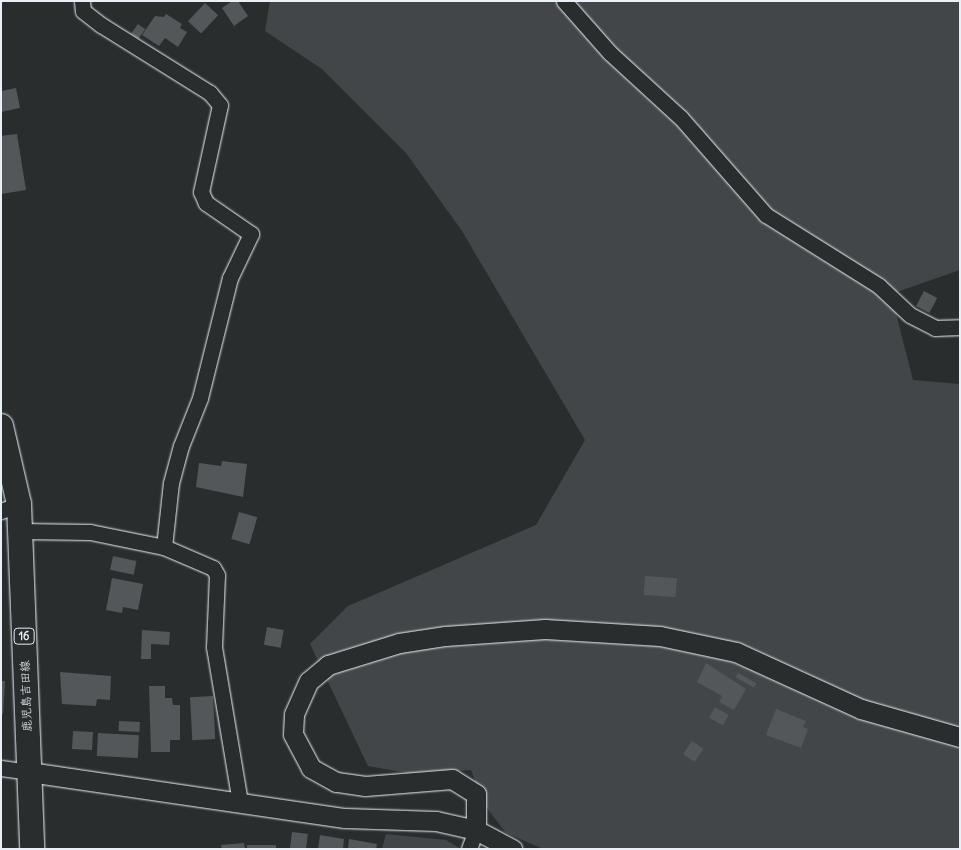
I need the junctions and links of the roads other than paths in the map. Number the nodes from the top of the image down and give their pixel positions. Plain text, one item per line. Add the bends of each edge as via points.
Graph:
1 (82, 1) edge
2 (564, 1) edge
3 (960, 327) edge
4 (1, 426) edge
5 (10, 508) edge
6 (20, 531) junction
7 (164, 548) junction
8 (960, 737) edge
9 (1, 768) edge
10 (28, 772) junction
11 (240, 803) junction
12 (476, 830) junction
13 (32, 849) edge
14 (469, 849) edge
15 (512, 849) edge

1 - 7 street via 83,10 101,25 210,93 220,104 200,192 206,204 251,234 230,278 200,398 171,483
2 - 3 street via 610,53 682,118 766,215 879,286 910,315 935,328
4 - 5 main road, 鹿児島吉田線 / 16
5 - 6 main road, 鹿児島吉田線 / 16
6 - 7 street via 90,532
6 - 10 main road, 鹿児島吉田線 / 16
7 - 11 street via 212,568 217,575 214,648
8 - 12 street via 861,709 736,652 660,636 545,629 445,636 399,644 328,665 309,681 294,714 293,734 310,768 336,782 365,786 452,779 476,794
9 - 10 street
10 - 11 street
10 - 13 main road, 鹿児島吉田線 / 16
11 - 12 street via 345,818 436,821
12 - 14 street
12 - 15 street

